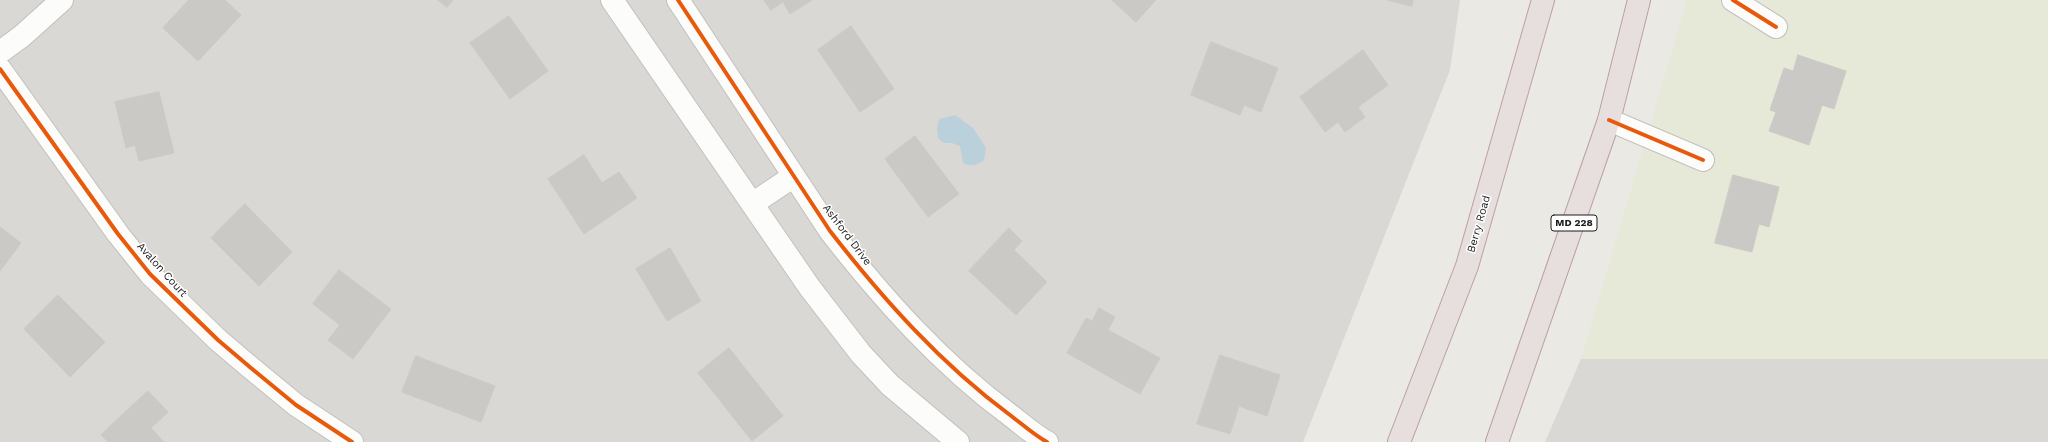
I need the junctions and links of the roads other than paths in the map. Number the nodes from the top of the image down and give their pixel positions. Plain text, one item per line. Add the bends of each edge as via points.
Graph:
1 (62, 0) edge
2 (612, 0) edge
3 (678, 0) edge
4 (1542, 0) edge
5 (1639, 0) edge
6 (1733, 0) edge
7 (1776, 27) dead end
8 (0, 52) edge
9 (0, 69) edge
10 (1609, 120) junction
11 (1704, 160) dead end
12 (794, 176) junction
13 (752, 204) junction
14 (352, 442) edge
15 (958, 442) edge
16 (1045, 442) edge
17 (1399, 442) edge
18 (1497, 442) edge

1 - 8 street
2 - 13 street
3 - 12 street, Ashford Drive
4 - 17 highway, Berry Road via 1466,266
5 - 10 highway, MD 228
6 - 7 street
9 - 14 street, Avalon Court via 118,234 150,274 251,368 296,405
10 - 11 street
10 - 18 highway, MD 228
12 - 13 street
12 - 16 street, Ashford Drive via 856,265 901,315 976,390
13 - 15 street via 810,288 861,354 890,385

